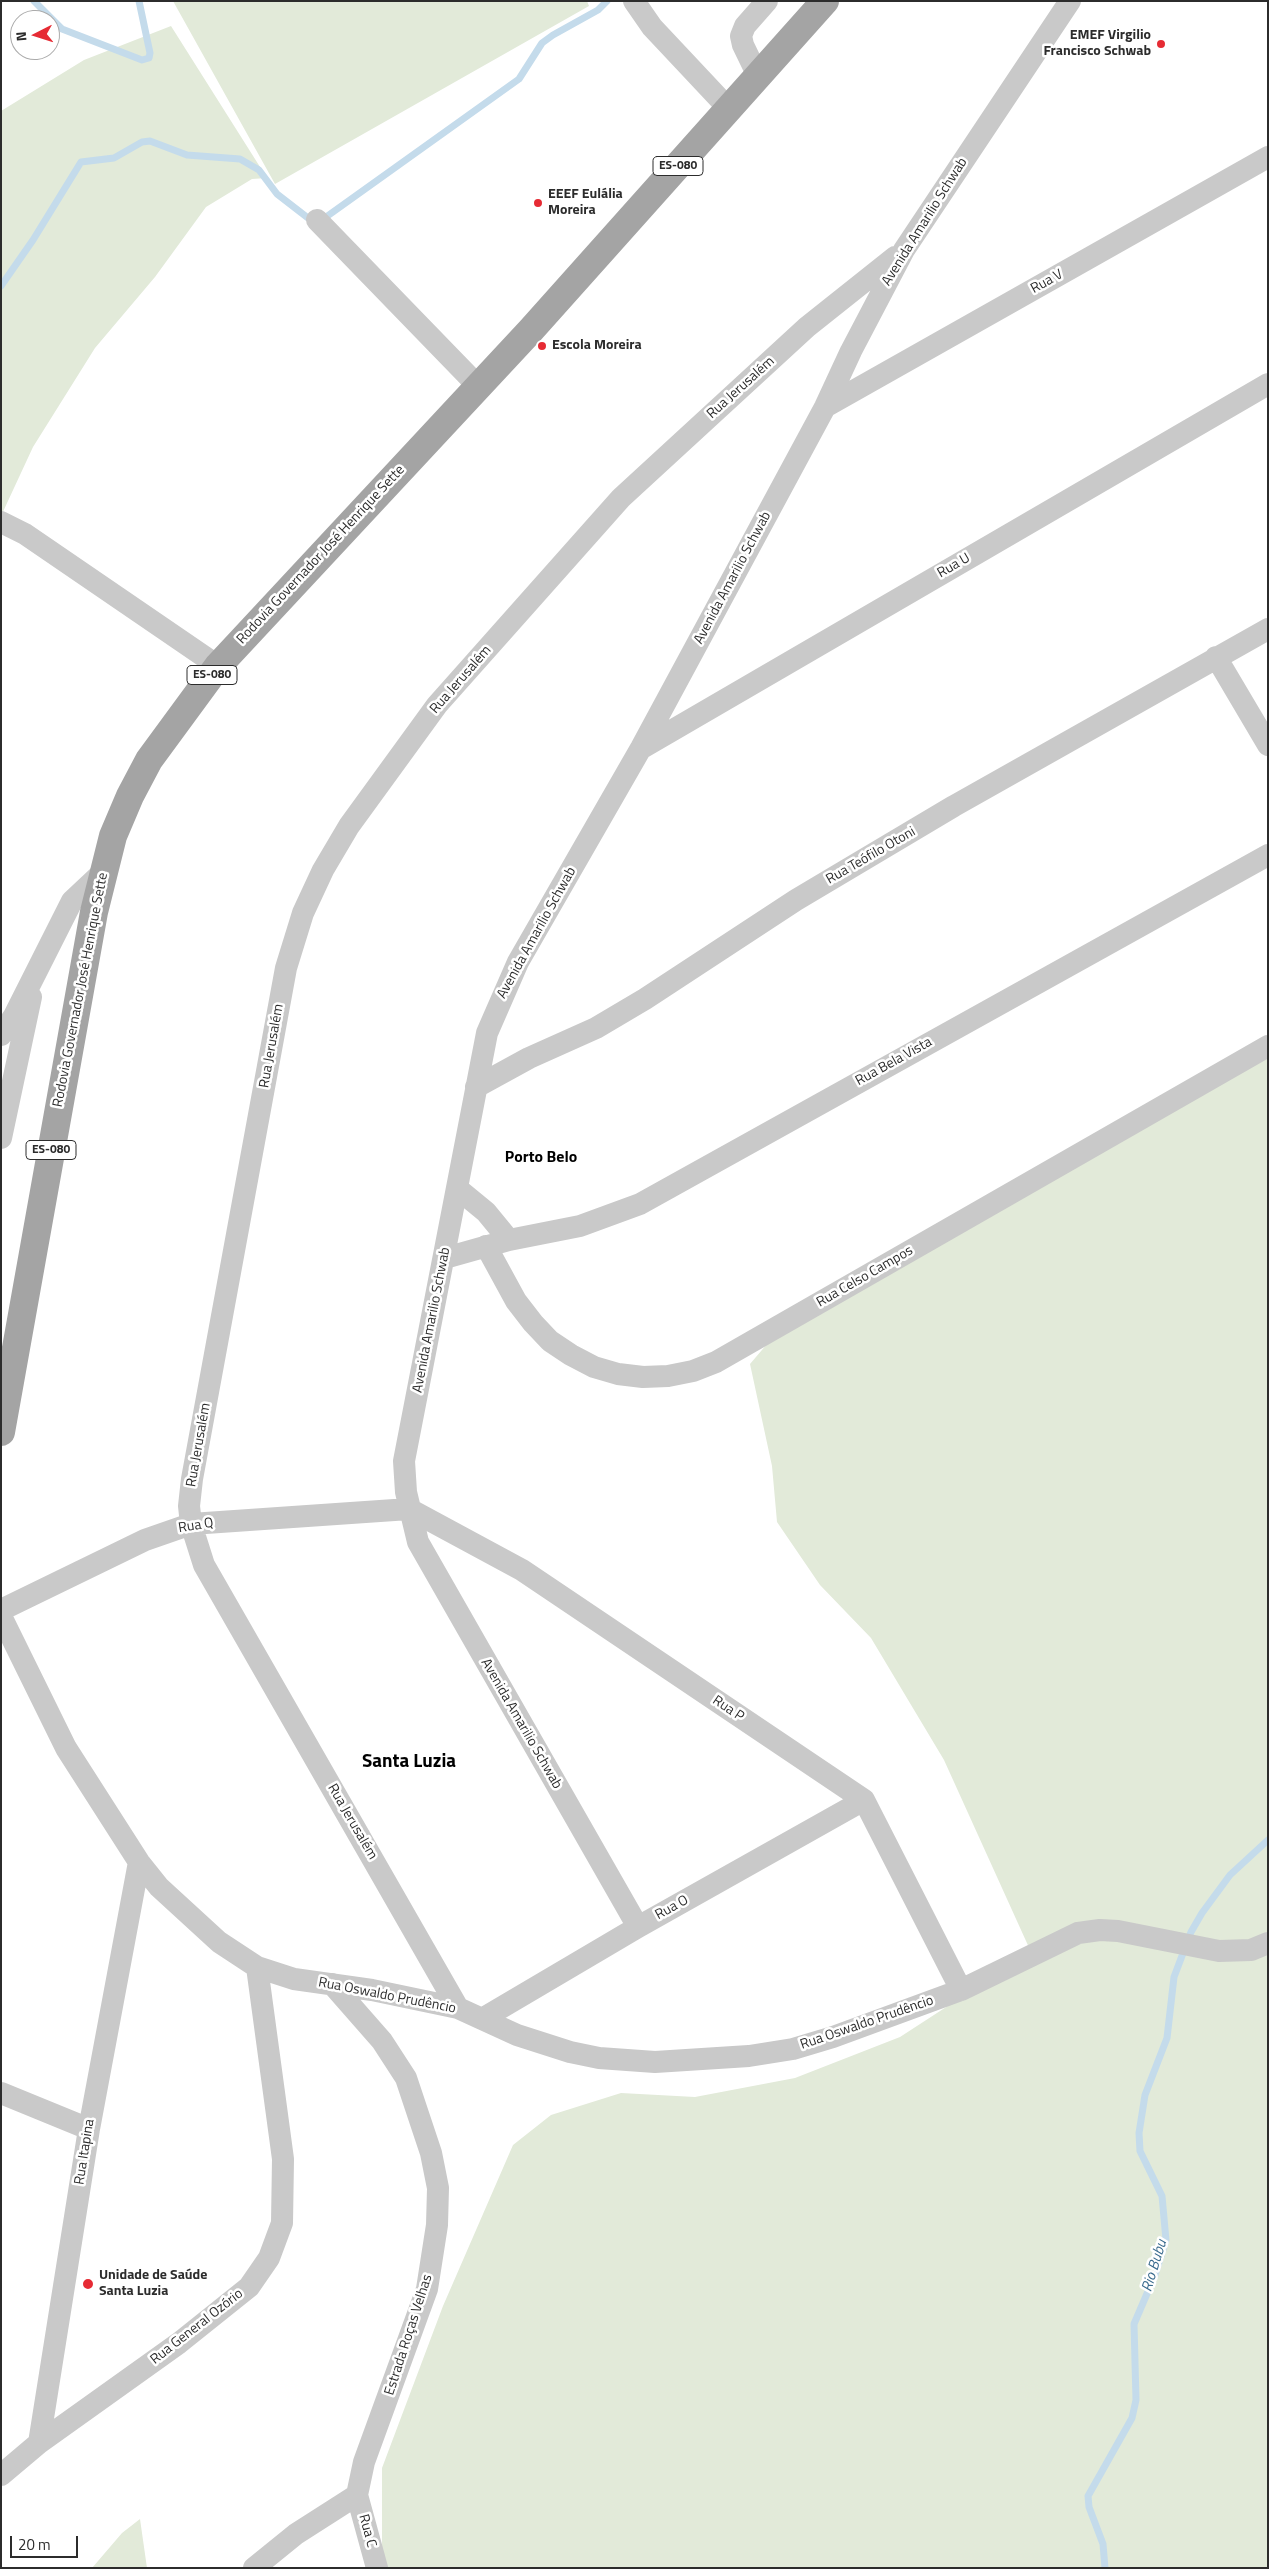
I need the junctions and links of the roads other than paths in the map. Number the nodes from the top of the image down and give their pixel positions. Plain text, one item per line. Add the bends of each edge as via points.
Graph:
1 (634, 1) edge
2 (767, 1) edge
3 (1070, 1) edge
4 (818, 3) edge
5 (758, 76) junction
6 (729, 109) junction
7 (1268, 157) edge
8 (317, 220) dead end
9 (904, 250) junction
10 (1268, 384) edge
11 (478, 386) junction
12 (825, 407) junction
13 (1, 522) edge
14 (1268, 629) edge
15 (1216, 657) junction
16 (218, 666) junction
17 (1268, 745) edge
18 (641, 748) junction
19 (1268, 854) edge
20 (105, 870) junction
21 (37, 970) junction
22 (1, 1035) edge
23 (1268, 1046) edge
24 (476, 1087) junction
25 (1, 1138) edge
26 (458, 1189) junction
27 (509, 1240) junction
28 (486, 1246) junction
29 (445, 1258) junction
30 (1, 1432) edge
31 (409, 1509) junction
32 (191, 1524) junction
33 (1, 1610) edge
34 (1, 1616) edge
35 (864, 1800) junction
36 (139, 1862) junction
37 (638, 1927) junction
38 (1268, 1943) edge
39 (257, 1967) junction
40 (332, 1984) junction
41 (961, 1990) junction
42 (458, 2008) junction
43 (482, 2019) junction
44 (1, 2093) edge
45 (89, 2128) junction
46 (39, 2443) junction
47 (1, 2475) edge
48 (357, 2495) junction
49 (254, 2568) edge
50 (377, 2568) edge

1 - 6 street via 652,27
2 - 5 street via 745,26 741,36
3 - 9 street, Avenida Amarilio Schwab
4 - 5 main road, Rodovia Governador José Henrique Sette / ES-080
5 - 6 main road, Rodovia Governador José Henrique Sette / ES-080
6 - 11 main road, Rodovia Governador José Henrique Sette / ES-080
7 - 12 street, Rua V
8 - 11 street
9 - 12 street, Avenida Amarilio Schwab
9 - 32 street, Rua Jerusalém via 807,327 621,498 437,705 349,826 323,870 303,913 286,968 192,1479
10 - 18 street, Rua U
11 - 16 main road, Rodovia Governador José Henrique Sette / ES-080
12 - 18 street, Avenida Amarilio Schwab
13 - 16 street via 25,534
14 - 15 street, Rua Teófilo Otoni
15 - 17 street
15 - 24 street, Rua Teófilo Otoni via 796,900 604,1023
16 - 20 main road, Rodovia Governador José Henrique Sette / ES-080 via 149,760 116,828
18 - 24 street, Avenida Amarilio Schwab via 518,962 487,1033
19 - 27 street, Rua Bela Vista via 640,1204 580,1226
20 - 21 street via 72,901
20 - 30 main road, Rodovia Governador José Henrique Sette / ES-080 via 76,1005
21 - 22 street
21 - 25 street
23 - 28 street, Rua Celso Campos via 716,1362 693,1371 668,1376 626,1375 594,1367 571,1356 550,1341 527,1316
24 - 26 street, Avenida Amarilio Schwab
26 - 27 street via 486,1212
26 - 29 street, Avenida Amarilio Schwab
27 - 28 street, Rua Bela Vista
28 - 29 street, Rua Bela Vista
29 - 31 street, Avenida Amarilio Schwab via 404,1461
31 - 32 street, Rua Q
31 - 35 street, Rua P via 522,1570
31 - 37 street, Avenida Amarilio Schwab via 418,1542
32 - 33 street, Rua Q via 145,1540
32 - 42 street, Rua Jerusalém via 204,1565
34 - 36 street, Rua Oswaldo Prudêncio via 66,1748
35 - 37 street, Rua O
35 - 41 street, Rua P
36 - 39 street, Rua Oswaldo Prudêncio via 159,1887 204,1930
36 - 45 street, Rua Itapina
37 - 43 street, Rua O
38 - 41 street, Rua Oswaldo Prudêncio via 1251,1950 1219,1951 1118,1931 1078,1932
39 - 40 street, Rua Oswaldo Prudêncio via 294,1980
39 - 46 street, Rua General Ozório via 283,2159 282,2223 269,2258 249,2287 179,2343
40 - 42 street, Rua Oswaldo Prudêncio
40 - 48 street, Estrada Roças Velhas via 382,2041 406,2078 431,2153 438,2188 437,2225 427,2288 364,2462
41 - 43 street, Rua Oswaldo Prudêncio via 792,2049 699,2060 655,2062 599,2058 546,2046
42 - 43 street, Rua Oswaldo Prudêncio
44 - 45 street
45 - 46 street, Rua Itapina
46 - 47 street, Rua General Ozório
48 - 49 street via 296,2534
48 - 50 street, Rua C

